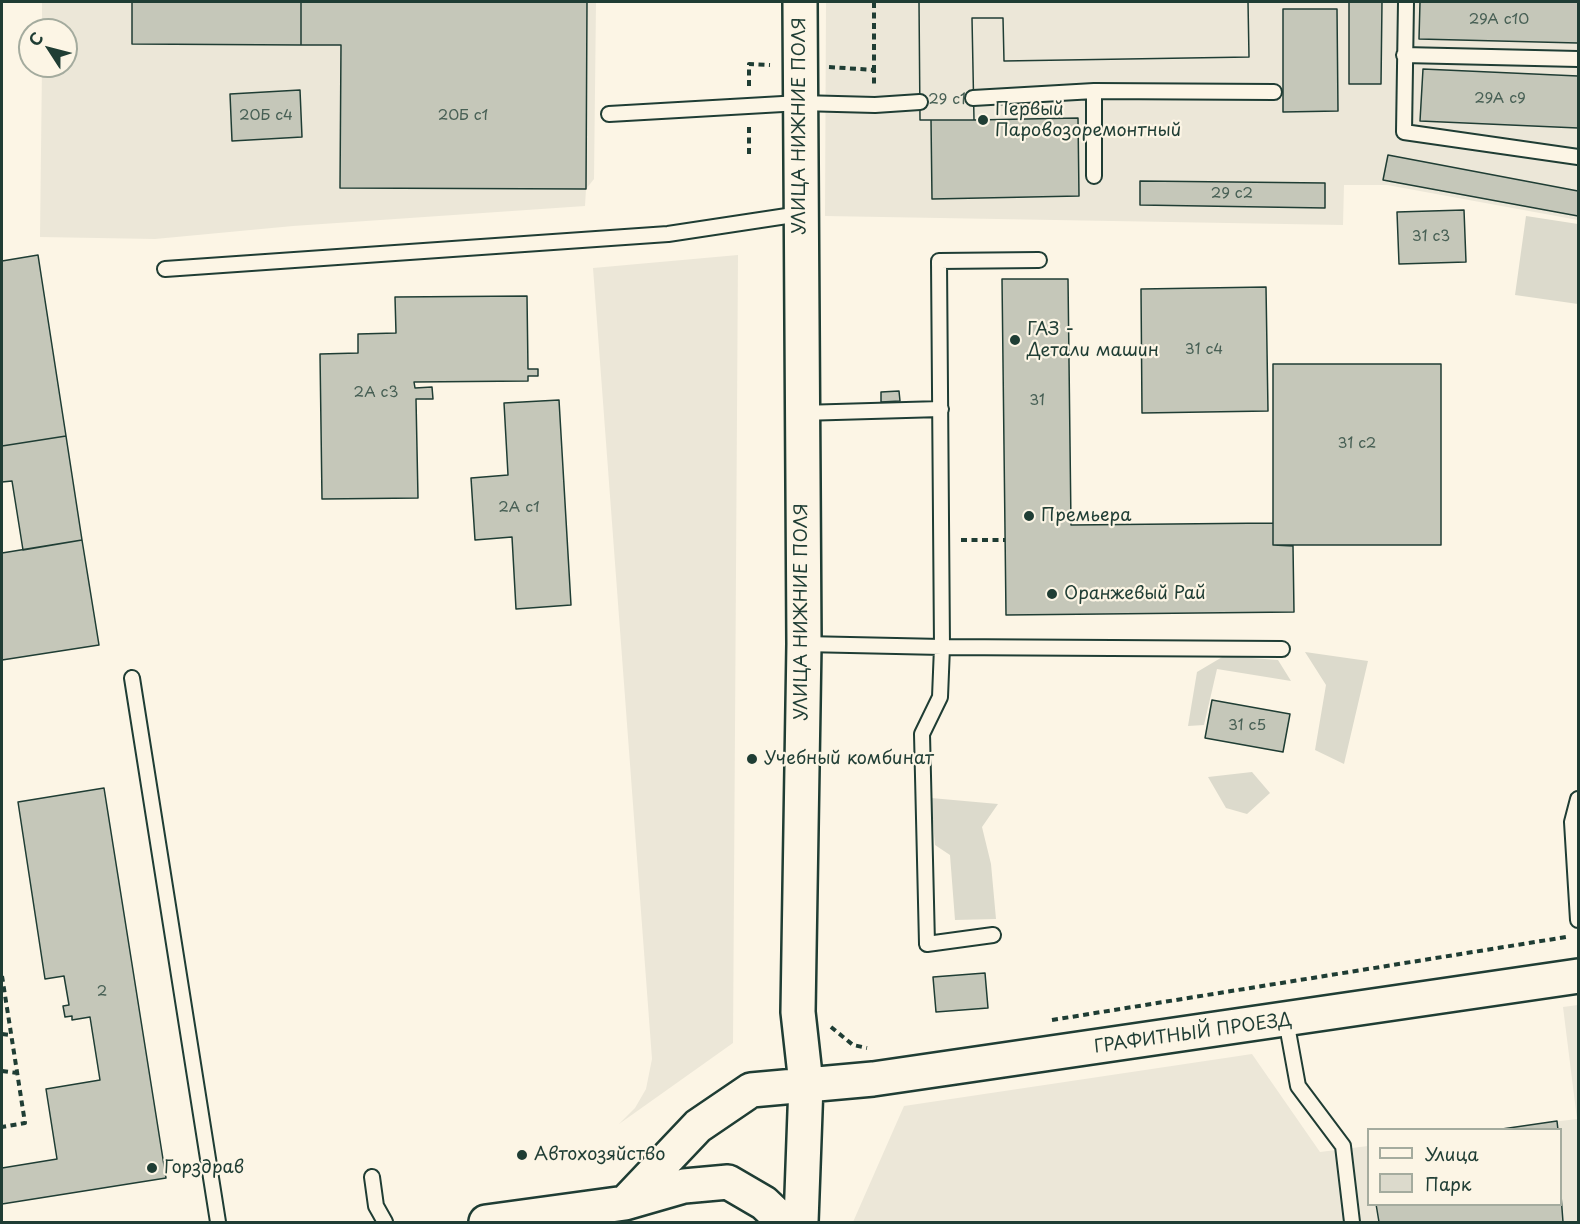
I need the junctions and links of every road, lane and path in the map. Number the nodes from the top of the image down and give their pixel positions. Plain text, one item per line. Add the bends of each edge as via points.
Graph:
1 (800, 2) edge
2 (874, 2) edge
3 (1406, 2) edge
4 (1404, 55) junction
5 (1578, 59) edge
6 (874, 70) dead end
7 (1094, 91) junction
8 (1274, 92) dead end
9 (973, 98) dead end
10 (920, 102) dead end
11 (800, 103) junction
12 (609, 114) dead end
13 (1578, 157) edge
14 (1094, 176) dead end
15 (800, 214) junction
16 (1039, 260) dead end
17 (165, 269) dead end
18 (941, 409) junction
19 (801, 413) junction
20 (942, 540) junction
21 (1005, 540) dead end
22 (804, 644) junction
23 (942, 647) junction
24 (1282, 649) dead end
25 (132, 678) dead end
26 (1578, 799) edge
27 (1578, 920) edge
28 (993, 935) dead end
29 (1567, 936) dead end
30 (2, 976) edge
31 (1578, 976) edge
32 (1050, 1020) dead end
33 (1286, 1020) junction
34 (830, 1025) dead end
35 (2, 1034) edge
36 (11, 1035) junction
37 (873, 1049) dead end
38 (2, 1071) edge
39 (17, 1073) junction
40 (806, 1084) junction
41 (2, 1127) edge
42 (372, 1177) dead end
43 (625, 1203) junction
44 (218, 1222) edge
45 (384, 1222) edge
46 (486, 1222) edge
47 (784, 1222) edge
48 (801, 1222) edge
49 (1352, 1222) edge

1 - 11 main road, УЛИЦА НИЖНИЕ ПОЛЯ
2 - 6 path
3 - 4 lane
4 - 5 lane
4 - 13 lane via 1404,132
7 - 8 lane
7 - 9 lane
7 - 14 lane
10 - 11 lane
11 - 12 lane
11 - 15 main road, УЛИЦА НИЖНИЕ ПОЛЯ
15 - 17 lane via 668,234
15 - 19 main road, УЛИЦА НИЖНИЕ ПОЛЯ
16 - 18 lane via 939,261
18 - 19 lane
18 - 20 lane
19 - 22 main road, УЛИЦА НИЖНИЕ ПОЛЯ
20 - 21 path
20 - 23 lane
22 - 23 lane
22 - 40 main road, УЛИЦА НИЖНИЕ ПОЛЯ via 798,1012
23 - 24 lane
23 - 28 lane via 940,697 922,734 927,944
25 - 44 lane
26 - 27 lane via 1572,822
29 - 32 path
30 - 36 path
31 - 33 main road, ГРАФИТНЫЙ ПРОЕЗД
33 - 40 main road, ГРАФИТНЫЙ ПРОЕЗД via 873,1079
33 - 49 lane via 1298,1086 1343,1146
34 - 37 path via 853,1045
35 - 36 path
36 - 39 path
38 - 39 path
39 - 41 path via 25,1123
40 - 43 main road, ГРАФИТНЫЙ ПРОЕЗД via 751,1090 698,1126
40 - 48 main road, УЛИЦА НИЖНИЕ ПОЛЯ
42 - 45 lane via 376,1206
43 - 46 main road
43 - 47 main road via 684,1186 728,1182 764,1203

